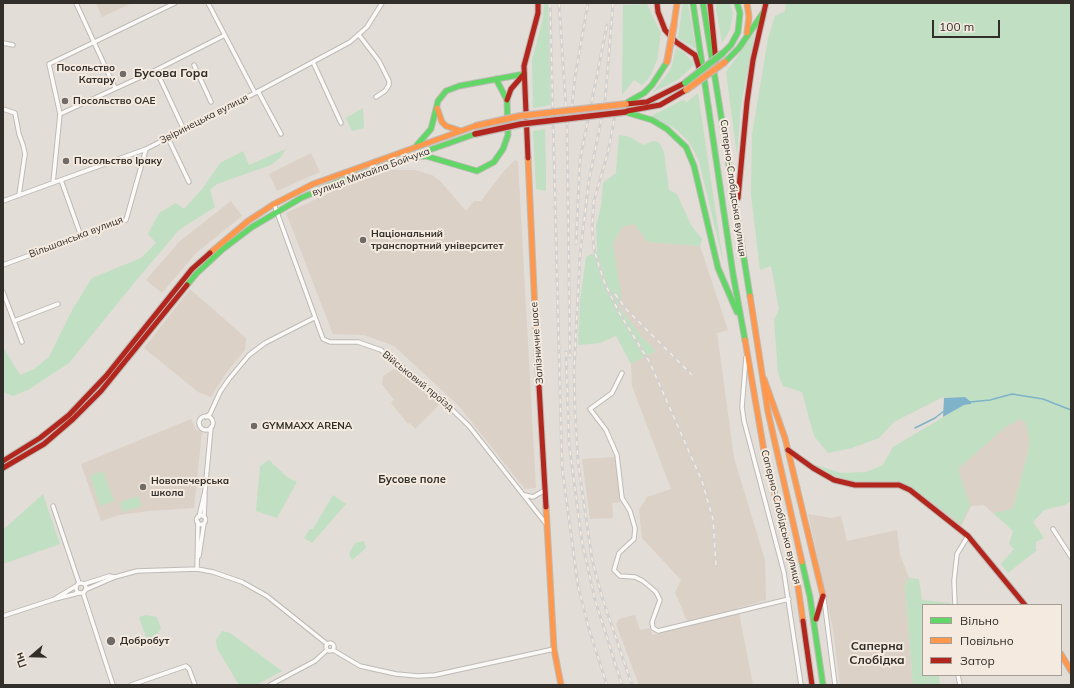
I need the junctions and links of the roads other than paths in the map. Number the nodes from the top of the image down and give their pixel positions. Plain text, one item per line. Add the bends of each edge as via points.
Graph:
1 (76, 3) edge
2 (175, 3) edge
3 (208, 3) edge
4 (538, 3) edge
5 (657, 3) edge
6 (677, 3) edge
7 (693, 3) edge
8 (703, 3) edge
9 (710, 3) edge
10 (736, 3) edge
11 (747, 3) edge
12 (380, 4) edge
13 (766, 5) edge
14 (749, 17) junction
15 (758, 22) junction
16 (225, 35) junction
17 (359, 35) junction
18 (746, 37) junction
19 (94, 41) junction
20 (3, 42) edge
21 (13, 45) dead end
22 (313, 62) junction
23 (194, 64) dead end
24 (156, 70) junction
25 (524, 74) junction
26 (496, 79) junction
27 (717, 82) junction
28 (115, 88) junction
29 (257, 92) junction
30 (376, 97) dead end
31 (507, 100) junction
32 (708, 100) junction
33 (211, 102) dead end
34 (626, 104) junction
35 (436, 107) junction
36 (3, 109) edge
37 (625, 112) junction
38 (60, 114) junction
39 (341, 123) dead end
40 (184, 130) junction
41 (461, 131) junction
42 (281, 134) dead end
43 (168, 138) junction
44 (415, 146) junction
45 (146, 149) junction
46 (399, 161) junction
47 (61, 180) junction
48 (189, 182) dead end
49 (52, 183) junction
50 (19, 195) junction
51 (3, 201) edge
52 (274, 204) junction
53 (737, 207) junction
54 (277, 211) junction
55 (81, 236) junction
56 (3, 265) edge
57 (3, 292) edge
58 (58, 304) dead end
59 (314, 318) junction
60 (14, 321) junction
61 (743, 330) junction
62 (22, 342) dead end
63 (746, 350) junction
64 (622, 373) dead end
65 (761, 373) junction
66 (214, 405) junction
67 (206, 417) junction
68 (212, 420) junction
69 (211, 428) junction
70 (207, 430) junction
71 (210, 440) junction
72 (788, 450) junction
73 (3, 461) edge
74 (3, 468) edge
75 (545, 490) junction
76 (204, 491) junction
77 (524, 494) junction
78 (53, 506) dead end
79 (199, 517) junction
80 (204, 517) junction
81 (198, 522) junction
82 (204, 524) junction
83 (548, 526) junction
84 (1053, 529) dead end
85 (968, 536) junction
86 (1071, 557) edge
87 (196, 569) junction
88 (115, 576) junction
89 (80, 584) junction
90 (82, 592) junction
91 (823, 596) junction
92 (55, 599) junction
93 (789, 599) junction
94 (955, 604) edge
95 (1024, 604) edge
96 (3, 616) edge
97 (815, 622) junction
98 (327, 644) junction
99 (554, 649) junction
100 (327, 650) junction
101 (333, 650) junction
102 (1062, 655) edge
103 (1070, 667) edge
104 (113, 685) edge
105 (131, 685) edge
106 (195, 685) edge
107 (270, 685) edge
108 (561, 685) edge
109 (801, 685) edge
110 (812, 685) edge
111 (823, 685) edge
112 (835, 685) edge

1 - 19 street
2 - 19 street
3 - 16 street
4 - 25 main road, Залізничне шосе via 535,26 524,60
5 - 32 main road via 659,17 665,30 676,42 695,55
6 - 34 main road, bridge via 667,62 662,72 648,89
7 - 32 main road, Саперно-Слобідська вулиця
8 - 27 main road, Саперно-Слобідська вулиця
9 - 27 main road
10 - 34 main road, вулиця Михайла Бойчука, bridge via 740,13 738,32 723,53 685,83 658,98
11 - 14 main road
12 - 17 street, Звіринецька вулиця via 375,17
13 - 15 main road, вулиця Михайла Бойчука
13 - 53 main road via 753,60
14 - 15 main road via 751,22
14 - 18 main road
15 - 18 main road, вулиця Михайла Бойчука
16 - 24 street
16 - 29 street
17 - 22 street, Звіринецька вулиця
17 - 30 street via 379,61 390,81 385,91
18 - 37 main road, вулиця Михайла Бойчука, bridge via 725,62 686,90 660,105
19 - 28 street
19 - 38 street via 49,65
20 - 21 street
22 - 29 street, Звіринецька вулиця
22 - 39 street
23 - 33 street
24 - 28 street
24 - 40 street
25 - 26 main road
25 - 31 main road
25 - 75 main road, Залізничне шосе
26 - 31 main road
26 - 35 main road via 452,88 441,96
27 - 53 main road, Саперно-Слобідська вулиця
28 - 38 street
29 - 40 street, Звіринецька вулиця
29 - 42 street
31 - 46 main road via 507,141 499,157 489,166 477,171 426,156
32 - 61 main road, Саперно-Слобідська вулиця
34 - 41 main road, вулиця Михайла Бойчука, bridge via 520,116
35 - 41 main road via 442,122 451,129
35 - 44 main road via 431,129
36 - 50 street via 15,113 25,154
37 - 46 main road, вулиця Михайла Бойчука, bridge via 521,124 475,134
37 - 61 main road via 648,119 667,129 686,147 694,166 718,268
38 - 49 street
40 - 43 street, Звіринецька вулиця
41 - 44 main road, вулиця Михайла Бойчука
43 - 45 street, Звіринецька вулиця
43 - 48 street
44 - 52 main road, вулиця Михайла Бойчука via 327,179
45 - 47 street, Звіринецька вулиця
45 - 55 street, Вільшанська вулиця via 126,220
46 - 54 main road, вулиця Михайла Бойчука via 338,182
47 - 49 street, Звіринецька вулиця
47 - 55 street
49 - 50 street, Звіринецька вулиця
50 - 51 street, Звіринецька вулиця
52 - 54 street, Військовий проїзд
52 - 73 main road, вулиця Михайла Бойчука via 248,221 198,262 69,415 40,438
53 - 65 main road, Саперно-Слобідська вулиця
54 - 59 street, Військовий проїзд
54 - 74 main road, вулиця Михайла Бойчука via 252,227 203,267 101,391 74,419 44,444
55 - 56 street, Вільшанська вулиця
57 - 60 street
58 - 60 street
59 - 66 street via 265,343 249,355 229,379
59 - 77 street, Військовий проїзд via 323,339 330,342 358,342 381,350 452,408
60 - 62 street
61 - 63 main road, Саперно-Слобідська вулиця
63 - 93 street, Саперно-Слобідська вулиця via 744,420
63 - 110 main road, Саперно-Слобідська вулиця via 764,451 798,587
64 - 93 street via 612,393 590,409 606,430 617,455 622,498 630,511 635,528 634,539 619,553 614,570 620,576 636,577 656,592 660,600 652,622 653,628 658,631
65 - 72 main road, Саперно-Слобідська вулиця via 779,418
65 - 97 main road, Саперно-Слобідська вулиця via 776,453 805,569
66 - 67 street
66 - 68 street
67 - 68 street
67 - 70 street via 201,419 200,423 203,429
68 - 69 street
69 - 70 street
69 - 71 street
70 - 71 street
71 - 76 street
72 - 85 main road via 834,480 855,485 904,486
72 - 91 main road, Саперно-Слобідська вулиця via 812,541
75 - 77 street via 533,497
75 - 83 main road, Залізничне шосе
76 - 79 street
76 - 80 street
77 - 83 street, Військовий проїзд
78 - 89 street
79 - 80 street
79 - 81 street
80 - 82 street
81 - 82 street
81 - 87 street
82 - 87 street
83 - 99 main road, Залізничне шосе
84 - 86 street
85 - 94 street via 957,554
85 - 95 main road
87 - 88 street via 137,571
87 - 98 street via 242,582 266,596
88 - 89 street
88 - 90 street
89 - 90 street
89 - 90 street via 76,590
89 - 92 street
90 - 92 street
90 - 104 street
91 - 97 main road
91 - 112 street, Саперно-Слобідська вулиця
92 - 96 street
93 - 109 street, Саперно-Слобідська вулиця
97 - 111 main road, Саперно-Слобідська вулиця
98 - 100 street
98 - 101 street via 333,644
99 - 101 street via 435,675 418,676 360,666
99 - 108 main road, Залізничне шосе
100 - 101 street
100 - 107 street via 315,661
102 - 103 main road
105 - 106 street via 186,666

